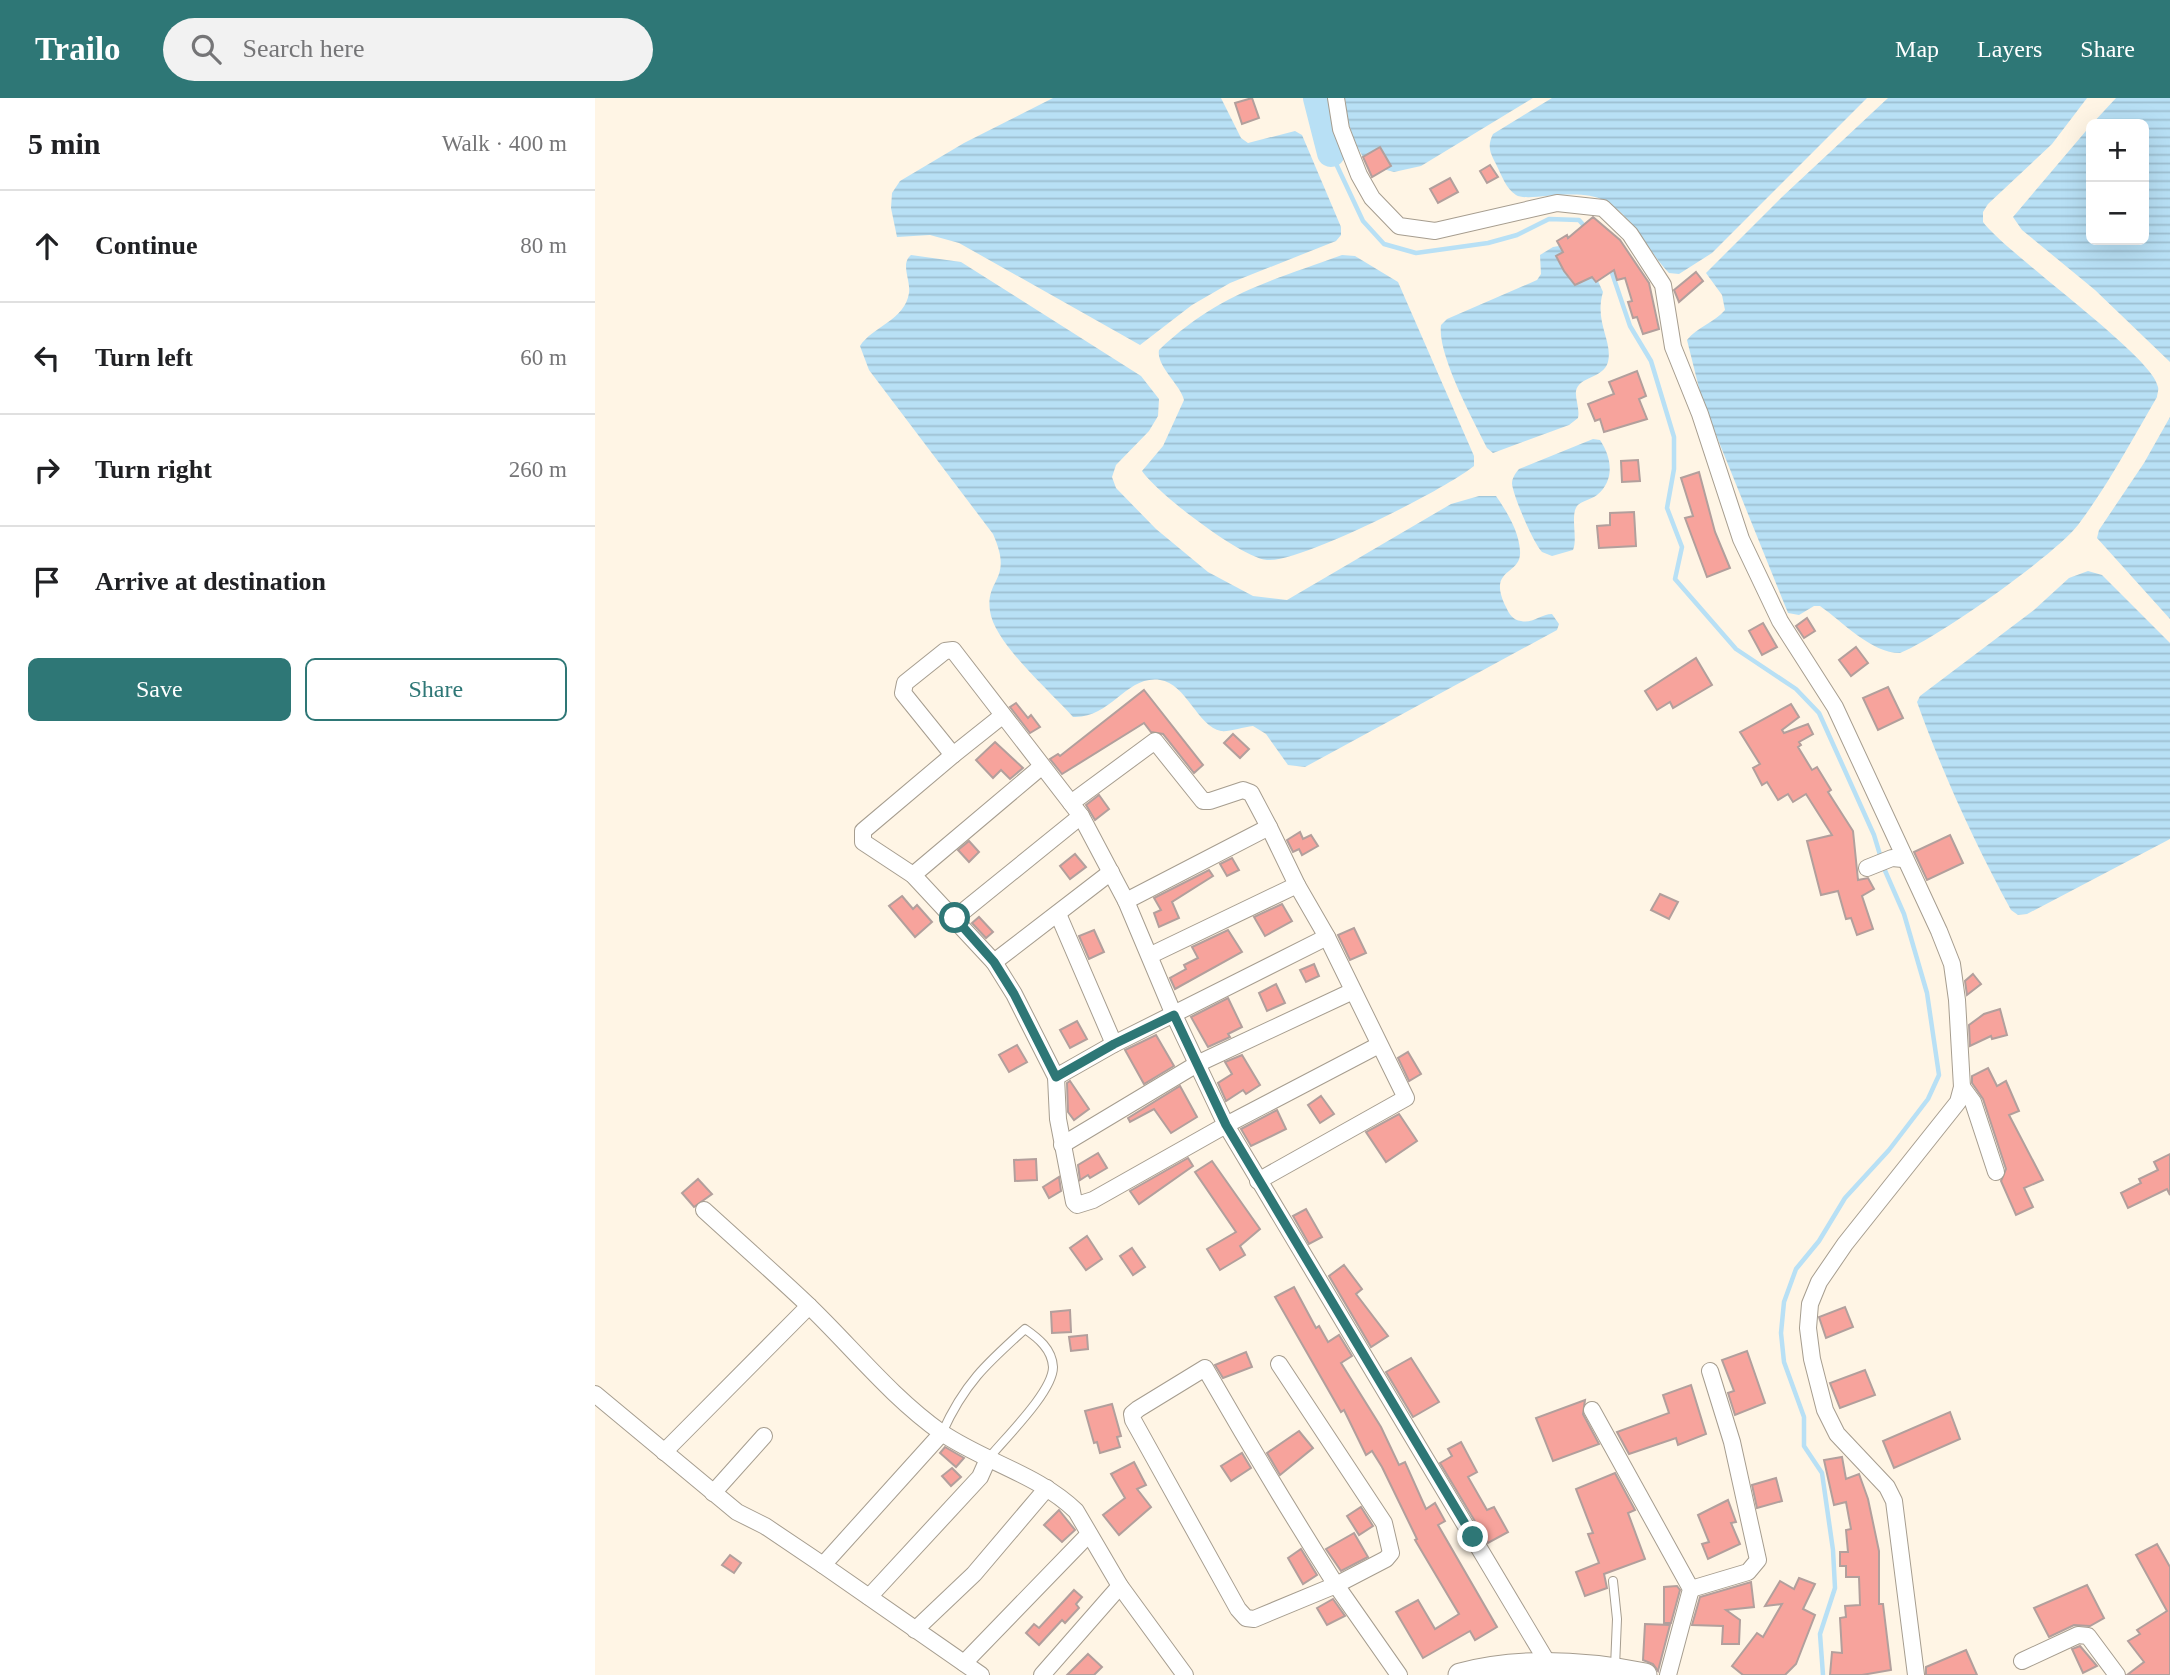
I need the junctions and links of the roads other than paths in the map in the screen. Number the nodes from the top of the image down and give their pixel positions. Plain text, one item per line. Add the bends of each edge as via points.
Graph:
1 (1336, 98) edge
2 (1003, 716) junction
3 (953, 755) junction
4 (1041, 767) junction
5 (1076, 809) junction
6 (1269, 827) junction
7 (1898, 858) junction
8 (1871, 866) dead end
9 (1111, 872) junction
10 (913, 875) junction
11 (1297, 885) junction
12 (1126, 901) junction
13 (1058, 914) junction
14 (955, 918) junction
15 (1327, 937) junction
16 (1151, 955) junction
17 (994, 962) junction
18 (1353, 991) junction
19 (1174, 1015) junction
20 (1114, 1044) junction
21 (1379, 1045) junction
22 (1197, 1064) junction
23 (1056, 1077) junction
24 (1962, 1087) junction
25 (1226, 1125) junction
26 (1062, 1145) junction
27 (1996, 1172) dead end
28 (1258, 1181) junction
29 (704, 1210) dead end
30 (809, 1306) junction
31 (1279, 1364) dead end
32 (1710, 1371) dead end
33 (595, 1394) edge
34 (1593, 1410) dead end
35 (942, 1433) junction
36 (764, 1436) dead end
37 (664, 1452) junction
38 (988, 1459) junction
39 (1047, 1488) junction
40 (713, 1493) junction
41 (1089, 1534) junction
42 (823, 1565) junction
43 (1613, 1581) dead end
44 (1336, 1585) junction
45 (1120, 1586) junction
46 (1691, 1589) junction
47 (869, 1597) junction
48 (915, 1630) junction
49 (2022, 1661) dead end
50 (964, 1663) junction
51 (1549, 1665) junction
52 (1615, 1670) junction
53 (981, 1675) edge
54 (1042, 1675) edge
55 (1185, 1675) edge
56 (1399, 1675) edge
57 (1460, 1675) edge
58 (1644, 1675) edge
59 (1668, 1675) edge
60 (1916, 1675) edge
61 (2117, 1675) edge

1 - 7 street via 1341,129 1359,175 1372,198 1399,226 1443,230 1556,203 1604,208 1630,234 1663,285 1673,347 1741,539 1780,621 1835,707
2 - 3 street
2 - 3 street via 953,650 935,659 905,683 903,693
2 - 4 street
3 - 10 street via 863,831 863,842
4 - 5 street
4 - 10 street
5 - 6 street via 1155,741 1203,801 1247,789
5 - 9 street
5 - 14 street
6 - 11 street
6 - 12 street
7 - 8 street
7 - 24 street via 1952,964
9 - 12 street
9 - 13 street
10 - 14 street
11 - 15 street
11 - 16 street
12 - 16 street
13 - 17 street
13 - 20 street
14 - 17 street
15 - 18 street
15 - 19 street
16 - 19 street
17 - 23 street
18 - 21 street
18 - 22 street
19 - 20 street
19 - 22 street
20 - 23 street
21 - 25 street
21 - 28 street via 1406,1093 1403,1102
22 - 25 street
22 - 26 street
23 - 26 street
24 - 27 street via 1977,1112
24 - 60 street via 1950,1114 1845,1244 1810,1304 1811,1349 1825,1410 1837,1434 1887,1487 1894,1501
25 - 26 street via 1077,1205
25 - 28 street
28 - 51 street
29 - 30 street
30 - 35 street via 863,1364
30 - 37 street
31 - 44 street via 1384,1523 1391,1546 1386,1559
32 - 46 street via 1732,1442 1758,1560 1748,1572
33 - 37 street
34 - 46 street
35 - 38 street
35 - 38 lane via 958,1398 981,1368 1025,1329 1045,1344 1053,1366 1048,1384
35 - 42 street
36 - 40 street
37 - 40 street
38 - 39 street
38 - 47 street via 980,1477
39 - 41 street via 1076,1511
39 - 48 street via 974,1574
40 - 42 street via 737,1513
41 - 45 street
41 - 50 street
42 - 47 street
43 - 52 lane
44 - 44 street via 1254,1619 1246,1618 1132,1414 1205,1368
44 - 56 street
45 - 54 street
45 - 55 street
46 - 59 street
47 - 48 street
48 - 50 street
49 - 61 street via 2078,1635 2088,1636
50 - 53 street
51 - 52 main road
51 - 57 main road via 1499,1666
52 - 58 main road

